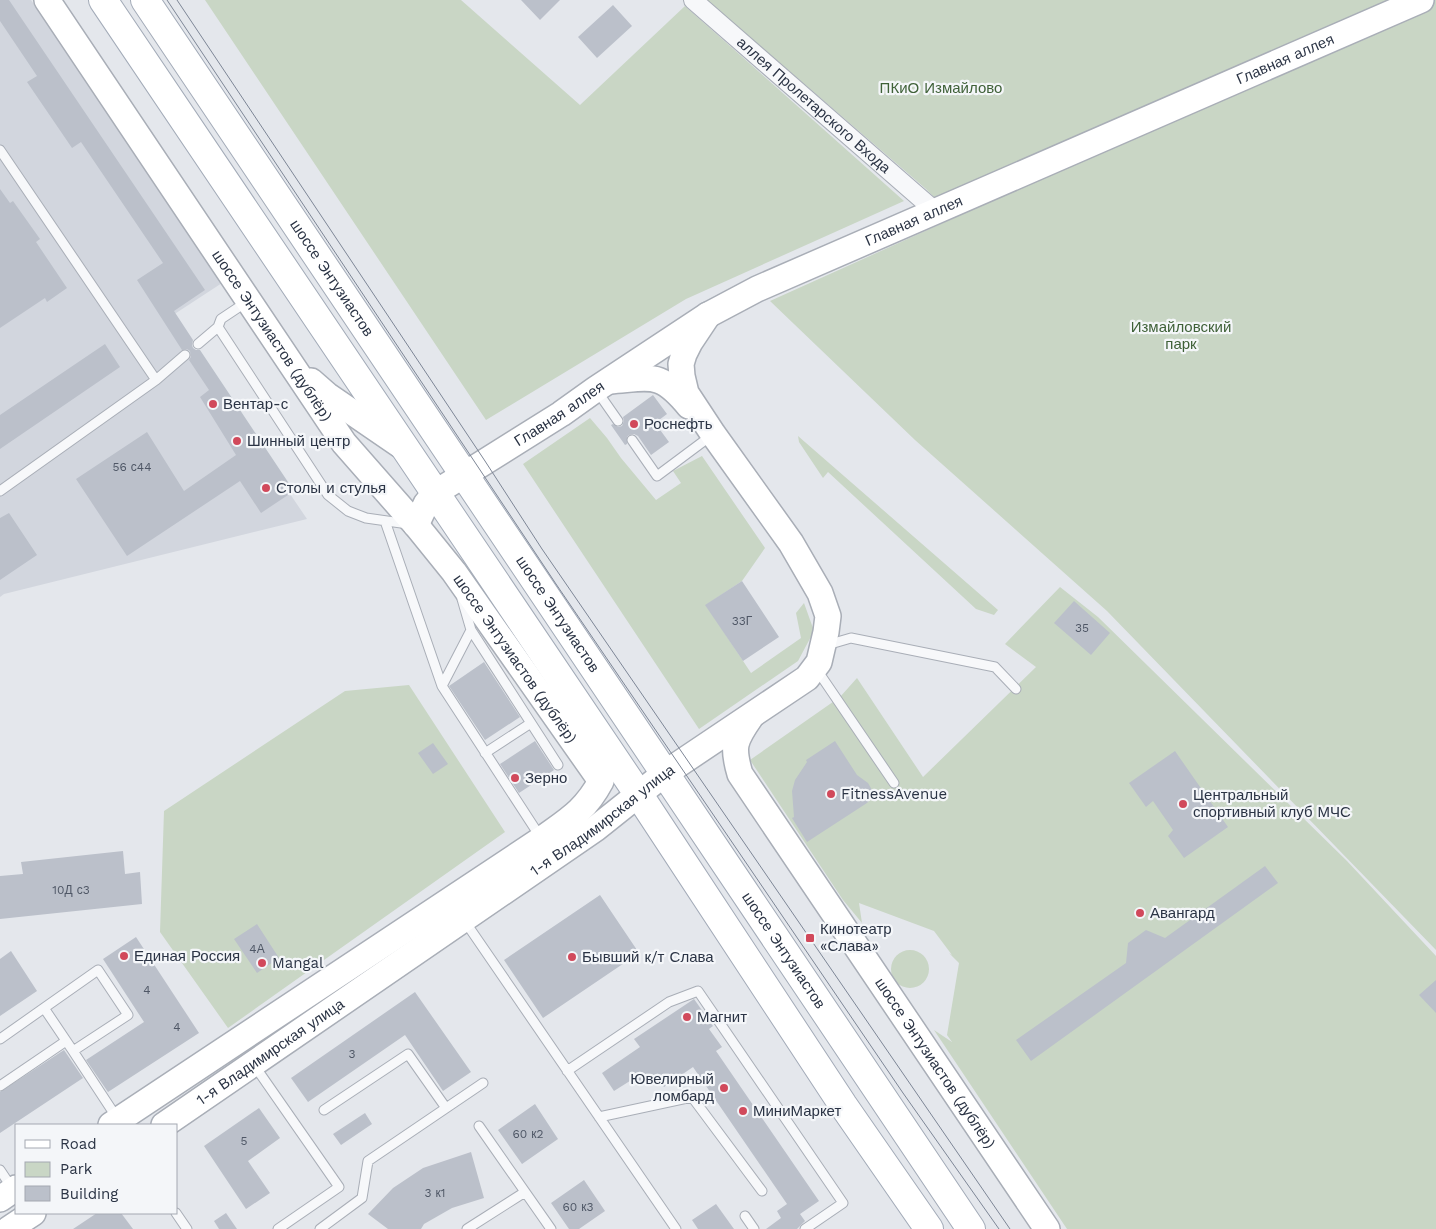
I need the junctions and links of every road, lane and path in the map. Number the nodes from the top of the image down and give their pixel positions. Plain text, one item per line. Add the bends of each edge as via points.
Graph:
1 (46, 0) edge
2 (103, 0) edge
3 (145, 0) edge
4 (693, 0) edge
5 (1421, 0) edge
6 (0, 150) edge
7 (934, 210) junction
8 (248, 300) junction
9 (708, 315) junction
10 (218, 327) junction
11 (198, 344) dead end
12 (185, 355) dead end
13 (289, 361) junction
14 (156, 380) junction
15 (602, 385) junction
16 (618, 421) dead end
17 (713, 434) junction
18 (632, 440) dead end
19 (403, 446) junction
20 (464, 475) junction
21 (0, 491) edge
22 (435, 494) junction
23 (382, 520) junction
24 (416, 525) junction
25 (454, 572) junction
26 (471, 630) junction
27 (820, 657) junction
28 (442, 686) junction
29 (1016, 689) dead end
30 (750, 717) junction
31 (531, 723) junction
32 (485, 753) junction
33 (558, 765) dead end
34 (610, 774) junction
35 (664, 774) junction
36 (894, 783) dead end
37 (640, 795) junction
38 (542, 839) junction
39 (464, 920) junction
40 (44, 1008) junction
41 (0, 1039) edge
42 (66, 1041) junction
43 (73, 1051) junction
44 (253, 1065) junction
45 (567, 1071) junction
46 (483, 1083) dead end
47 (0, 1086) edge
48 (446, 1108) junction
49 (324, 1110) dead end
50 (599, 1117) junction
51 (115, 1123) edge
52 (165, 1124) edge
53 (479, 1126) dead end
54 (762, 1191) dead end
55 (525, 1192) junction
56 (32, 1214) edge
57 (176, 1214) edge
58 (745, 1216) dead end
59 (183, 1227) edge
60 (9, 1229) edge
61 (278, 1229) edge
62 (320, 1229) edge
63 (466, 1229) edge
64 (551, 1229) edge
65 (676, 1229) edge
66 (754, 1229) edge
67 (805, 1229) edge
68 (929, 1229) edge
69 (971, 1229) edge
70 (1047, 1229) edge

1 - 8 main road, шоссе Энтузиастов (дублёр)
2 - 19 main road
3 - 20 main road, шоссе Энтузиастов
4 - 7 street, аллея Пролетарского Входа
5 - 7 main road, Главная аллея
6 - 14 lane
7 - 9 main road, Главная аллея via 757,289
8 - 10 lane via 221,319
8 - 13 main road, шоссе Энтузиастов (дублёр)
9 - 15 main road, Главная аллея
9 - 17 main road via 690,342 681,370 686,393
10 - 11 lane
10 - 23 lane via 328,495 348,511
12 - 14 lane
13 - 19 main road via 327,396
13 - 24 main road, шоссе Энтузиастов (дублёр) via 344,443
14 - 21 lane
15 - 16 lane
15 - 17 main road via 657,378 678,393
15 - 20 main road, Главная аллея
17 - 18 lane via 657,476
17 - 27 main road via 790,543 820,593 828,616
19 - 22 main road
20 - 22 main road, Главная аллея
20 - 35 main road, шоссе Энтузиастов
22 - 24 main road
22 - 34 main road
23 - 24 lane
23 - 28 lane
24 - 25 main road, шоссе Энтузиастов (дублёр)
25 - 26 lane
25 - 34 main road, шоссе Энтузиастов (дублёр)
26 - 28 lane
26 - 31 lane
27 - 29 lane via 851,638 995,667
27 - 30 main road, 1-я Владимирская улица via 806,678
27 - 36 lane
28 - 32 lane
30 - 35 main road, 1-я Владимирская улица
30 - 70 main road, шоссе Энтузиастов (дублёр) via 738,735 735,750 740,774
31 - 32 lane
31 - 33 lane
32 - 38 lane
34 - 37 main road
34 - 38 main road, 1-я Владимирская улица via 577,814
35 - 37 main road, 1-я Владимирская улица
35 - 69 main road, шоссе Энтузиастов
37 - 39 main road, 1-я Владимирская улица
37 - 68 main road via 843,1105
38 - 51 main road, 1-я Владимирская улица
39 - 44 main road, 1-я Владимирская улица
39 - 45 lane
40 - 41 lane
40 - 42 lane
40 - 43 lane via 98,970 128,1015
42 - 43 lane
42 - 47 lane
43 - 51 lane
44 - 52 main road, 1-я Владимирская улица
44 - 61 lane via 339,1187
45 - 50 lane
45 - 67 lane via 669,1002 698,992 843,1204
46 - 48 lane
48 - 49 lane via 408,1054
48 - 62 lane via 368,1161 362,1198
50 - 54 lane via 692,1097
50 - 65 lane
53 - 55 lane
55 - 63 lane
55 - 64 lane
56 - 60 main road
57 - 59 lane
58 - 66 lane

